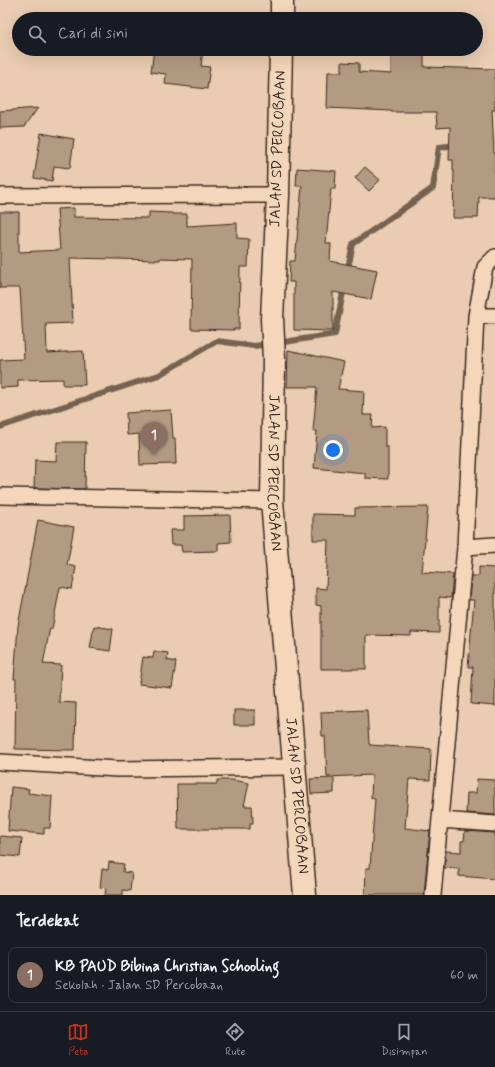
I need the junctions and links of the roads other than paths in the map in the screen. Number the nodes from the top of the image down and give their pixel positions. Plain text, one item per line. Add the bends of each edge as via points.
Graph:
1 (282, 0) edge
2 (282, 12) edge
3 (281, 56) edge
4 (278, 195) junction
5 (0, 196) edge
6 (495, 257) edge
7 (476, 316) junction
8 (495, 316) edge
9 (0, 496) edge
10 (272, 501) junction
11 (495, 545) edge
12 (465, 547) junction
13 (0, 762) edge
14 (294, 767) junction
15 (440, 820) junction
16 (495, 824) edge
17 (305, 895) edge
18 (433, 895) edge

1 - 2 street
3 - 4 street, JALAN SD PERCOBAAN
4 - 5 street
4 - 10 street, JALAN SD PERCOBAAN via 272,319
6 - 7 street via 485,267
7 - 8 street
7 - 12 street
9 - 10 street
10 - 14 street, JALAN SD PERCOBAAN
11 - 12 street
12 - 15 street
13 - 14 street via 118,769
14 - 17 street, JALAN SD PERCOBAAN
15 - 16 street
15 - 18 street

